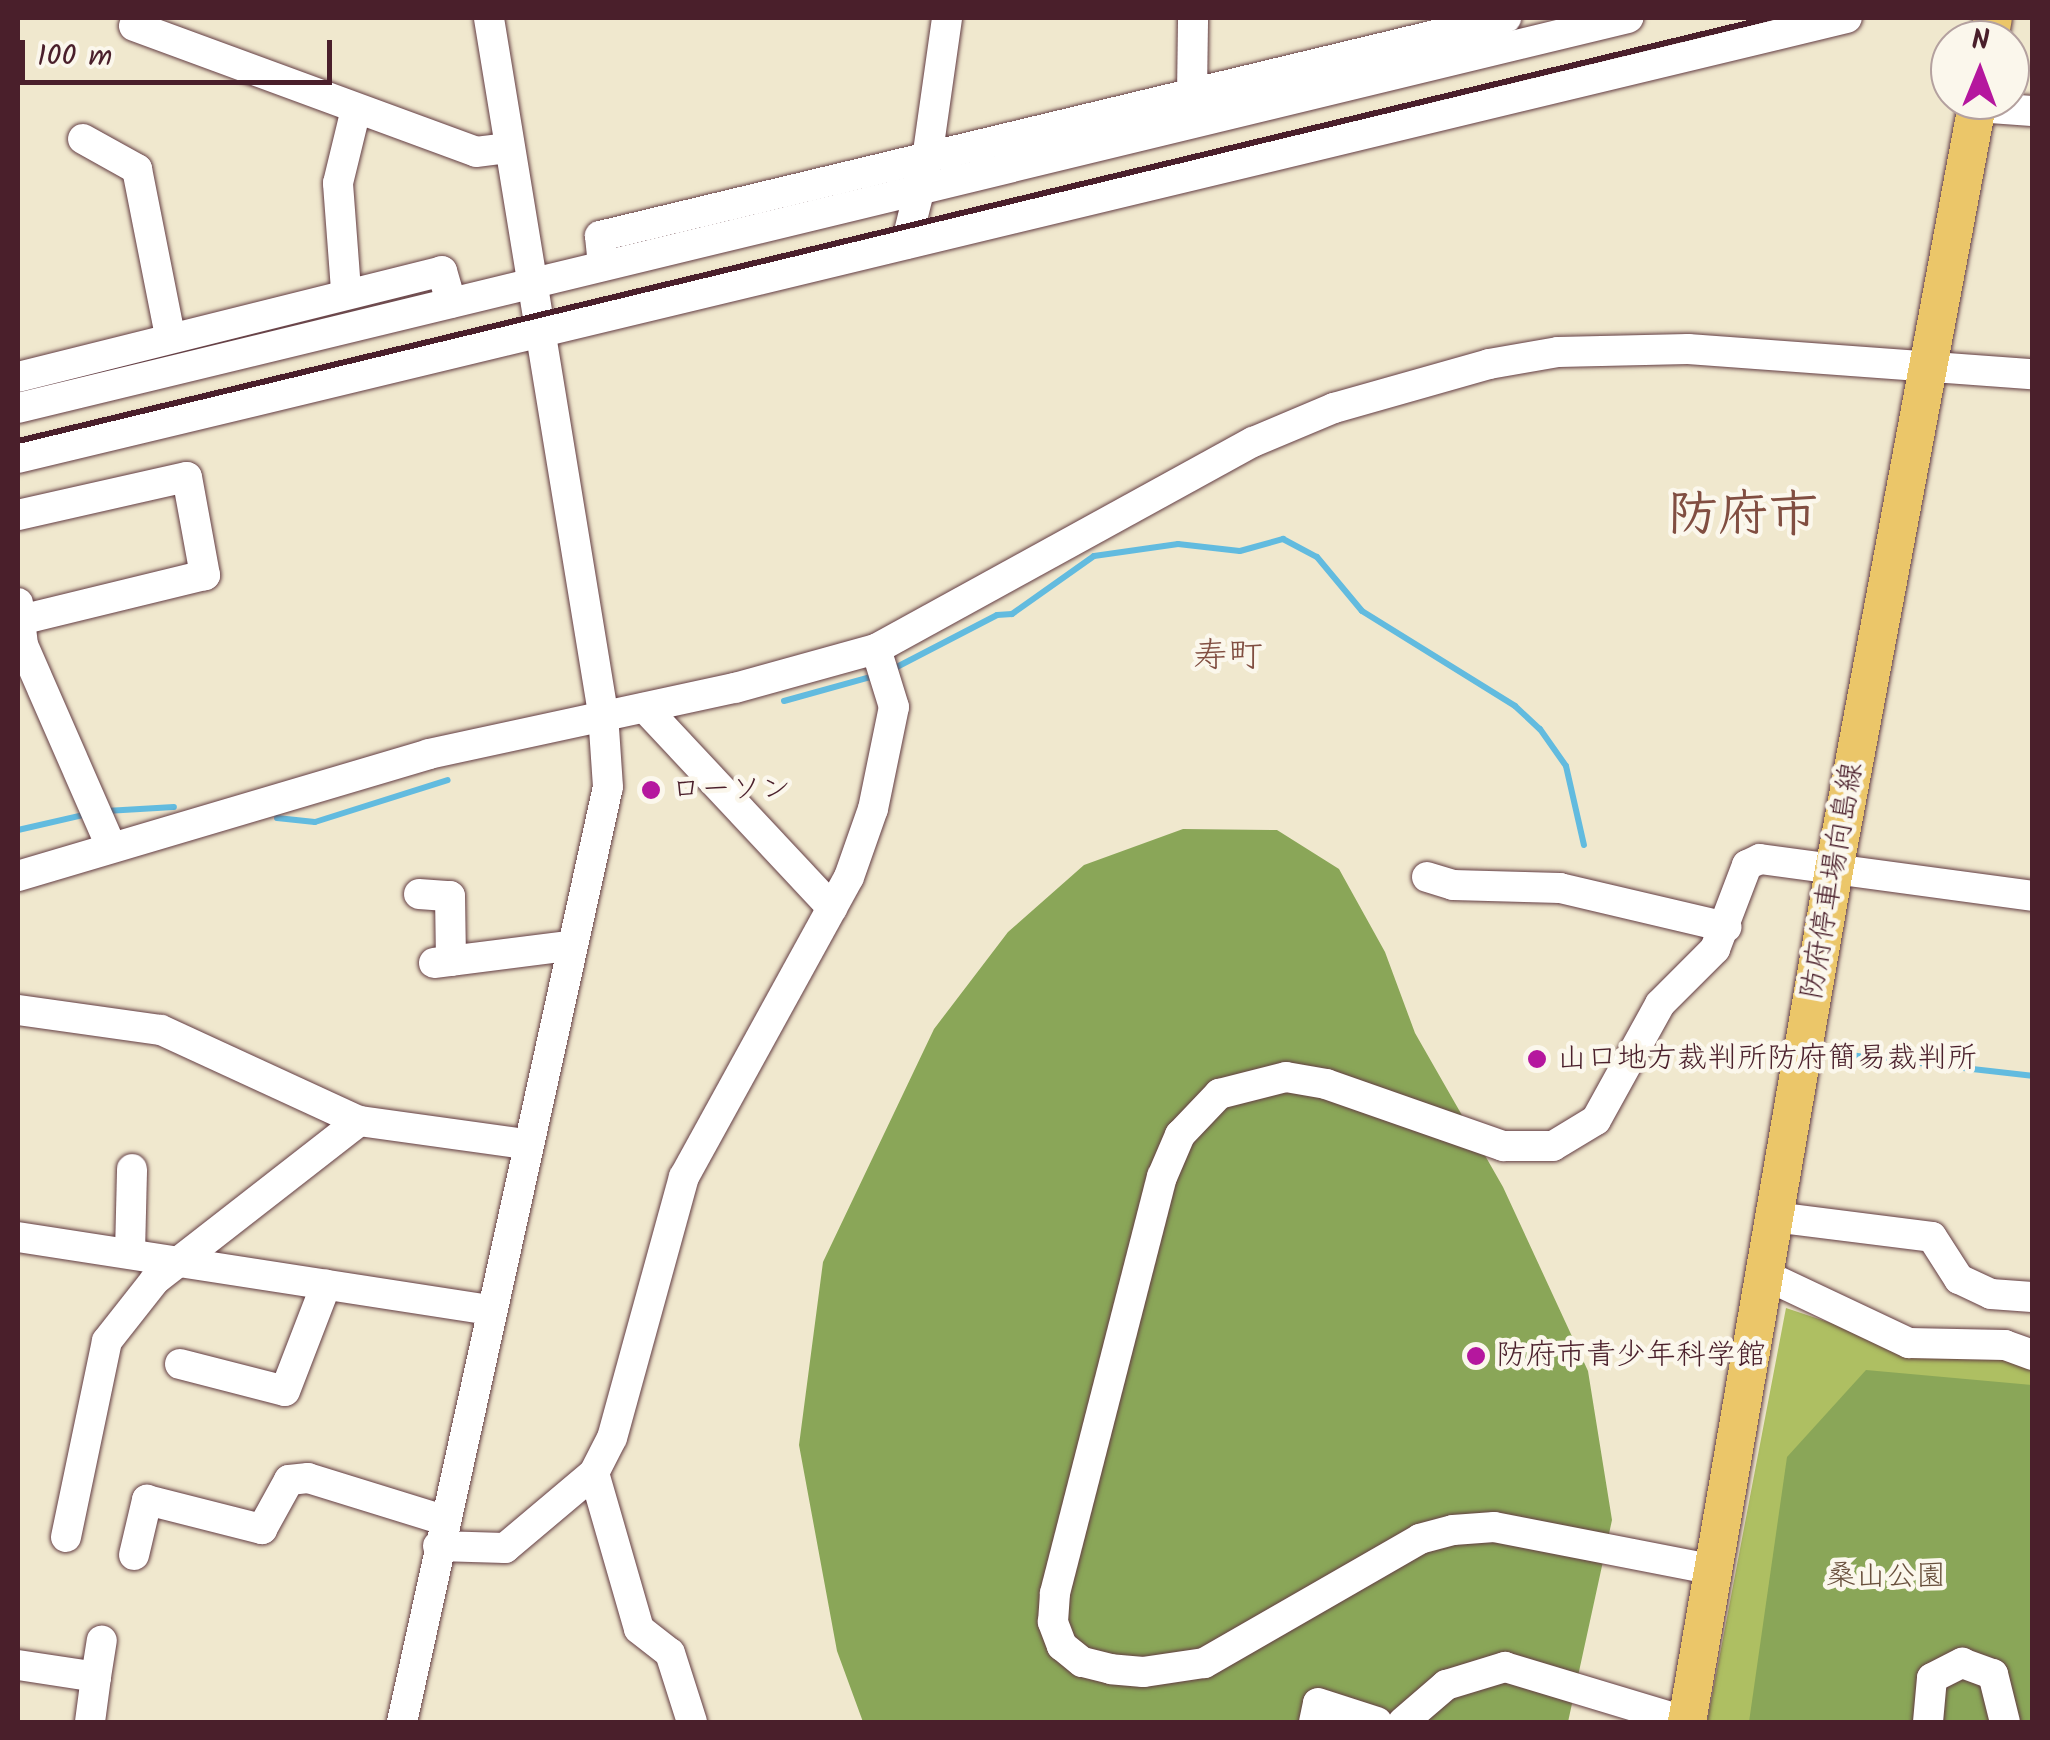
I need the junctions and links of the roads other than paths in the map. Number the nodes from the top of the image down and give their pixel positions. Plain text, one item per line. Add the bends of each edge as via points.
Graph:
1 (489, 18) edge
2 (947, 18) edge
3 (1193, 18) edge
4 (1506, 18) edge
5 (1628, 18) edge
6 (1847, 18) edge
7 (1768, 25) edge
8 (134, 26) dead end
9 (1347, 70) junction
10 (1192, 94) junction
11 (356, 109) junction
12 (1975, 120) edge
13 (1364, 134) junction
14 (84, 140) dead end
15 (510, 148) junction
16 (926, 158) junction
17 (919, 191) junction
18 (906, 244) junction
19 (602, 265) junction
20 (530, 282) junction
21 (346, 290) junction
22 (450, 303) junction
23 (538, 333) junction
24 (170, 335) junction
25 (1933, 362) junction
26 (2032, 374) edge
27 (18, 377) edge
28 (18, 408) edge
29 (18, 458) edge
30 (18, 514) edge
31 (19, 611) edge
32 (876, 648) junction
33 (645, 708) junction
34 (604, 713) junction
35 (101, 823) junction
36 (1834, 870) junction
37 (18, 876) edge
38 (1428, 877) dead end
39 (419, 894) dead end
40 (2032, 896) edge
41 (832, 908) junction
42 (1726, 927) junction
43 (568, 946) junction
44 (18, 1010) edge
45 (359, 1121) junction
46 (525, 1144) junction
47 (132, 1169) dead end
48 (1774, 1218) junction
49 (18, 1238) edge
50 (130, 1253) junction
51 (180, 1261) junction
52 (1766, 1276) junction
53 (326, 1285) junction
54 (2032, 1296) edge
55 (489, 1310) junction
56 (2032, 1354) edge
57 (180, 1364) dead end
58 (594, 1473) junction
59 (441, 1533) junction
60 (66, 1538) dead end
61 (134, 1555) dead end
62 (1715, 1570) junction
63 (102, 1640) dead end
64 (18, 1666) edge
65 (96, 1677) junction
66 (90, 1722) edge
67 (402, 1722) edge
68 (692, 1722) edge
69 (1314, 1722) edge
70 (1377, 1722) edge
71 (1403, 1722) edge
72 (1687, 1722) edge
73 (1928, 1722) edge
74 (2005, 1722) edge

1 - 15 street
2 - 16 street
3 - 10 street
4 - 9 street
5 - 9 street
6 - 7 street
7 - 13 street
8 - 11 street
9 - 10 street
9 - 13 street
9 - 17 street
10 - 16 street
11 - 15 street via 476,152
11 - 21 street via 338,183
12 - 25 main road, 防府停車場向島線
13 - 18 street
14 - 24 street via 136,170
15 - 20 street
16 - 17 street
16 - 19 street via 600,236
17 - 18 street
17 - 19 street
18 - 23 street
19 - 20 street
20 - 22 street
20 - 23 street
21 - 22 street via 442,271
21 - 24 street
22 - 28 street
23 - 29 street
23 - 34 street
24 - 27 street
25 - 26 street
25 - 32 street via 1688,349 1558,352 1422,381 1254,442
25 - 36 main road, 防府停車場向島線
30 - 31 street via 187,476 205,575
31 - 35 street via 23,645
32 - 33 street
32 - 41 street via 894,707 873,809
33 - 34 street
33 - 41 street
34 - 35 street
34 - 43 street via 608,786
35 - 37 street
36 - 40 street
36 - 42 street via 1760,859 1747,865
36 - 48 main road, 防府停車場向島線
38 - 42 street via 1453,885 1560,888
39 - 43 street via 450,896 442,962
41 - 58 street via 684,1176 621,1418
42 - 62 street via 1716,949 1650,1018 1596,1120 1553,1146 1503,1146 1326,1084 1286,1077 1219,1094 1199,1112 1180,1135 1162,1177 1053,1622 1062,1646 1082,1662 1171,1670 1244,1644 1420,1539 1480,1528
43 - 46 street
44 - 45 street via 161,1030
45 - 46 street
45 - 51 street
46 - 55 street
47 - 50 street
48 - 52 main road, 防府停車場向島線
48 - 54 street via 1932,1237 1959,1278 1992,1294
49 - 50 street
50 - 51 street
51 - 53 street
51 - 60 street via 155,1280 107,1341
52 - 56 street via 1909,1344 2005,1345
52 - 62 main road, 防府停車場向島線
53 - 55 street
53 - 57 street via 285,1391
55 - 59 street
58 - 59 street via 505,1548
58 - 68 street via 639,1629 670,1653
59 - 61 street via 308,1478 289,1480 262,1530 148,1500
59 - 67 street
62 - 72 main road, 防府停車場向島線
63 - 65 street
64 - 65 street
65 - 66 street
69 - 70 street via 1318,1704
71 - 72 street via 1446,1685 1505,1667
73 - 74 street via 1932,1678 1962,1663 1994,1674

